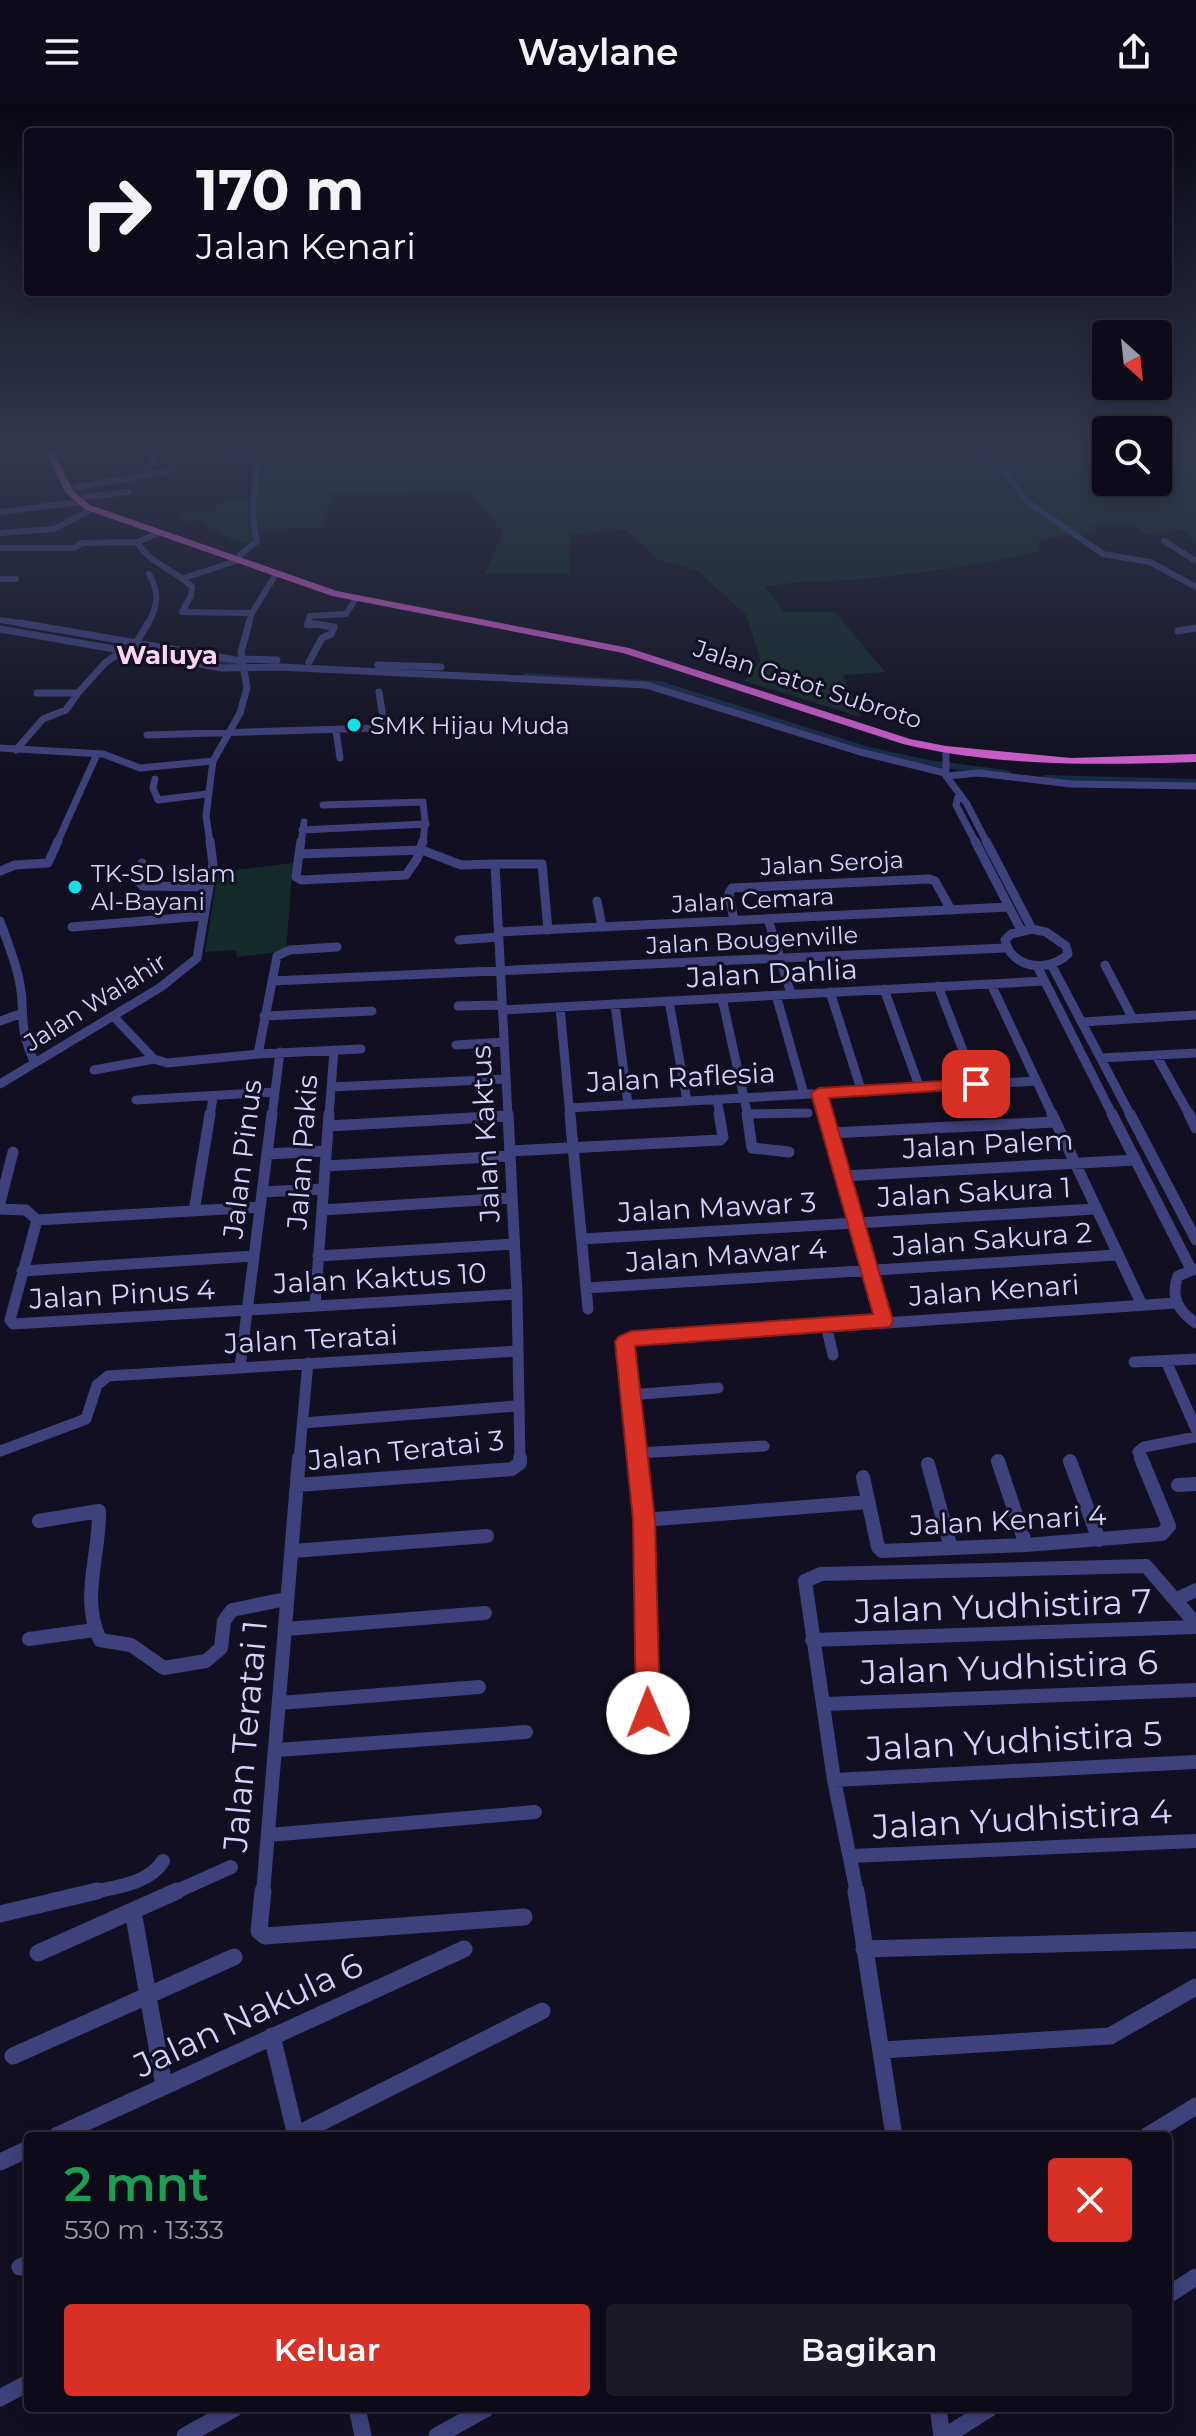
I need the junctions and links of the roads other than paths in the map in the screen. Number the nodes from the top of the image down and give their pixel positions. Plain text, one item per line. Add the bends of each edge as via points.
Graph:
1 (151, 560) edge
2 (235, 560) edge
3 (244, 560) edge
4 (246, 560) edge
5 (1137, 560) edge
6 (149, 574) dead end
7 (276, 574) junction
8 (184, 578) junction
9 (0, 579) edge
10 (16, 579) dead end
11 (1192, 580) edge
12 (1196, 587) edge
13 (355, 600) junction
14 (412, 608) junction
15 (252, 613) junction
16 (0, 620) edge
17 (1196, 628) edge
18 (0, 629) edge
19 (1178, 631) dead end
20 (128, 647) junction
21 (162, 658) junction
22 (309, 662) junction
23 (244, 664) junction
24 (280, 664) junction
25 (322, 666) junction
26 (157, 668) dead end
27 (451, 668) dead end
28 (379, 692) dead end
29 (37, 693) dead end
30 (78, 693) junction
31 (336, 731) junction
32 (229, 732) junction
33 (147, 735) dead end
34 (0, 748) edge
35 (16, 750) junction
36 (1196, 751) edge
37 (97, 754) junction
38 (946, 755) junction
39 (340, 758) dead end
40 (1196, 758) edge
41 (213, 761) junction
42 (945, 773) junction
43 (155, 779) dead end
44 (1196, 786) edge
45 (207, 794) junction
46 (958, 796) junction
47 (323, 805) dead end
48 (426, 824) junction
49 (422, 850) junction
50 (299, 854) junction
51 (142, 863) dead end
52 (495, 864) junction
53 (0, 871) edge
54 (209, 887) junction
55 (597, 901) dead end
56 (1009, 907) junction
57 (951, 910) junction
58 (203, 916) junction
59 (768, 919) junction
60 (0, 921) edge
61 (734, 921) junction
62 (72, 927) dead end
63 (602, 927) junction
64 (1032, 929) junction
65 (548, 930) junction
66 (1021, 930) junction
67 (499, 935) junction
68 (459, 940) dead end
69 (337, 947) dead end
70 (1005, 948) junction
71 (780, 959) junction
72 (1105, 965) dead end
73 (1037, 966) junction
74 (1052, 966) junction
75 (500, 972) junction
76 (272, 981) junction
77 (1044, 981) junction
78 (991, 984) junction
79 (938, 986) junction
80 (884, 989) junction
81 (830, 992) junction
82 (791, 994) junction
83 (776, 995) junction
84 (722, 998) junction
85 (669, 1001) junction
86 (615, 1004) junction
87 (458, 1006) dead end
88 (503, 1007) junction
89 (560, 1007) junction
90 (372, 1011) dead end
91 (20, 1014) junction
92 (1196, 1015) edge
93 (113, 1016) junction
94 (264, 1016) junction
95 (1133, 1019) junction
96 (0, 1021) edge
97 (1082, 1022) junction
98 (504, 1042) junction
99 (456, 1045) dead end
100 (361, 1049) dead end
101 (334, 1050) junction
102 (280, 1052) junction
103 (1196, 1053) edge
104 (258, 1054) junction
105 (1156, 1055) junction
106 (1101, 1058) junction
107 (154, 1059) junction
108 (35, 1063) junction
109 (94, 1070) dead end
110 (506, 1079) junction
111 (974, 1079) dead end
112 (1036, 1081) junction
113 (918, 1083) dead end
114 (0, 1084) edge
115 (860, 1086) dead end
116 (331, 1087) junction
117 (275, 1092) junction
118 (819, 1093) junction
119 (804, 1094) junction
120 (213, 1097) junction
121 (745, 1098) junction
122 (717, 1099) junction
123 (136, 1100) dead end
124 (687, 1101) junction
125 (628, 1104) junction
126 (569, 1108) junction
127 (808, 1113) dead end
128 (748, 1114) junction
129 (508, 1116) junction
130 (1055, 1122) junction
131 (328, 1126) junction
132 (1196, 1128) edge
133 (831, 1133) junction
134 (573, 1148) junction
135 (326, 1151) junction
136 (13, 1152) dead end
137 (789, 1152) dead end
138 (510, 1153) junction
139 (267, 1154) junction
140 (1136, 1160) junction
141 (1073, 1163) junction
142 (325, 1166) junction
143 (843, 1176) junction
144 (323, 1189) junction
145 (262, 1192) junction
146 (512, 1198) junction
147 (0, 1203) edge
148 (260, 1207) junction
149 (0, 1209) edge
150 (1095, 1209) junction
151 (322, 1210) junction
152 (194, 1211) junction
153 (37, 1220) junction
154 (856, 1223) junction
155 (582, 1239) junction
156 (1196, 1240) edge
157 (514, 1244) junction
158 (1117, 1255) junction
159 (254, 1256) junction
160 (318, 1256) junction
161 (1194, 1269) edge
162 (869, 1270) junction
163 (22, 1271) junction
164 (586, 1288) junction
165 (517, 1294) junction
166 (1175, 1303) junction
167 (1142, 1305) junction
168 (315, 1306) junction
169 (588, 1309) dead end
170 (247, 1310) junction
171 (884, 1321) junction
172 (1196, 1323) edge
173 (826, 1325) junction
174 (517, 1351) junction
175 (833, 1355) dead end
176 (1196, 1359) edge
177 (1166, 1361) junction
178 (1134, 1362) dead end
179 (308, 1363) junction
180 (240, 1367) junction
181 (718, 1388) dead end
182 (630, 1395) junction
183 (516, 1406) junction
184 (303, 1423) junction
185 (1196, 1429) edge
186 (1196, 1437) edge
187 (764, 1446) dead end
188 (0, 1451) edge
189 (637, 1453) junction
190 (998, 1461) dead end
191 (1070, 1461) dead end
192 (520, 1463) joint
193 (928, 1464) dead end
194 (863, 1477) dead end
195 (1196, 1484) edge
196 (297, 1485) junction
197 (1178, 1485) dead end
198 (868, 1502) junction
199 (644, 1520) junction
200 (39, 1521) dead end
201 (487, 1536) dead end
202 (1099, 1540) junction
203 (1026, 1545) junction
204 (951, 1548) junction
205 (293, 1551) junction
206 (1196, 1590) edge
207 (286, 1599) junction
208 (1177, 1599) junction
209 (485, 1613) dead end
210 (1196, 1626) edge
211 (286, 1629) junction
212 (94, 1630) junction
213 (29, 1639) dead end
214 (812, 1640) junction
215 (479, 1687) dead end
216 (1196, 1690) edge
217 (280, 1703) junction
218 (824, 1704) junction
219 (648, 1713) dead end
220 (526, 1732) dead end
221 (277, 1750) junction
222 (1196, 1762) edge
223 (834, 1780) junction
224 (535, 1812) dead end
225 (269, 1835) junction
226 (1196, 1841) edge
227 (851, 1856) junction
228 (163, 1861) dead end
229 (231, 1867) dead end
230 (133, 1911) junction
231 (0, 1914) edge
232 (524, 1917) dead end
233 (1196, 1940) edge
234 (464, 1949) dead end
235 (864, 1949) junction
236 (38, 1953) dead end
237 (234, 1957) dead end
238 (1196, 1987) edge
239 (148, 1997) junction
240 (542, 2011) dead end
241 (272, 2036) junction
242 (882, 2050) junction
243 (13, 2056) dead end
244 (164, 2086) junction
245 (1196, 2106) edge
246 (65, 2132) edge
247 (294, 2132) edge
248 (303, 2132) edge
249 (893, 2132) edge
250 (1154, 2132) edge
251 (24, 2151) edge
252 (0, 2162) edge
253 (1196, 2277) edge
254 (1172, 2292) edge
255 (24, 2385) edge
256 (0, 2398) edge
257 (228, 2412) edge
258 (358, 2412) edge
259 (480, 2412) edge
260 (939, 2412) edge
261 (983, 2412) edge
262 (185, 2436) edge
263 (363, 2436) edge
264 (437, 2436) edge
265 (944, 2436) edge

1 - 8 street
2 - 8 street
3 - 7 highway
4 - 14 highway
5 - 11 street
6 - 20 street via 159,587 160,600
7 - 13 highway
7 - 15 street, Jalan Walahir
8 - 15 street via 192,587 182,612
9 - 10 street
11 - 12 street
13 - 14 highway
13 - 22 street via 346,614 310,616 307,625 334,627
14 - 36 highway, Jalan Gatot Subroto via 618,643 889,730 951,744 1070,756
14 - 38 highway, Jalan Gatot Subroto via 613,647
15 - 23 street, Jalan Walahir via 242,644
16 - 20 street
17 - 19 street
18 - 20 street
20 - 21 street
20 - 23 street
20 - 30 street
21 - 23 street
21 - 26 street
22 - 24 street
22 - 25 street
23 - 24 street
23 - 32 street, Jalan Walahir via 244,699
24 - 25 street
25 - 27 street
25 - 42 street via 646,685
28 - 31 street via 383,727
29 - 30 street
30 - 35 street via 66,710 43,718
31 - 32 street
31 - 39 street
32 - 33 street
32 - 41 street, Jalan Walahir
34 - 35 street
35 - 37 street
37 - 41 street via 140,768
37 - 53 street via 48,863
38 - 40 highway, Jalan Gatot Subroto via 1071,762
38 - 42 street
41 - 45 street, Jalan Walahir
42 - 44 street via 1071,784
42 - 46 street
43 - 45 street via 158,800
45 - 54 street, Jalan Walahir via 213,850
46 - 56 street via 956,805
46 - 64 street
47 - 48 street via 420,801
48 - 49 street
48 - 50 street via 303,826
49 - 50 street
49 - 50 street via 403,875 301,880 296,877
49 - 52 street via 461,865
51 - 54 street via 138,881 143,886
52 - 65 street via 542,864
52 - 67 street, Jalan Kaktus
54 - 58 street, Jalan Walahir
55 - 63 street
56 - 57 street, Jalan Cemara
56 - 66 street
57 - 59 street, Jalan Cemara
57 - 61 street, Jalan Seroja via 929,879 748,887 730,889
58 - 62 street
58 - 93 street, Jalan Walahir via 199,950 191,965
59 - 61 street, Jalan Cemara
59 - 71 street
60 - 91 street via 15,964
61 - 63 street, Jalan Cemara
63 - 65 street, Jalan Cemara
64 - 66 street
64 - 74 street via 1066,946 1068,954
65 - 67 street, Jalan Cemara
66 - 70 street via 1005,940
67 - 68 street, Jalan Cemara
67 - 75 street, Jalan Kaktus
69 - 76 street via 290,950 277,956
70 - 71 street, Jalan Bougenville
70 - 73 street via 1023,963
71 - 75 street, Jalan Bougenville
71 - 82 street
72 - 95 street
73 - 74 street
73 - 77 street
74 - 97 street
75 - 76 street, Jalan Bougenville
75 - 88 street, Jalan Kaktus
76 - 94 street
77 - 78 street, Jalan Dahlia
77 - 140 street
78 - 79 street, Jalan Dahlia
78 - 112 street
79 - 80 street, Jalan Dahlia
79 - 111 street
80 - 81 street, Jalan Dahlia
80 - 113 street
81 - 82 street, Jalan Dahlia
81 - 115 street
82 - 83 street, Jalan Dahlia
83 - 84 street, Jalan Dahlia
83 - 119 street
84 - 85 street, Jalan Dahlia
84 - 121 street
85 - 86 street, Jalan Dahlia
85 - 124 street
86 - 89 street, Jalan Dahlia
86 - 125 street
87 - 88 street, Jalan Dahlia
88 - 89 street, Jalan Dahlia
88 - 98 street, Jalan Kaktus
89 - 126 street
90 - 94 street
91 - 96 street
91 - 108 street via 23,1038
92 - 95 street
93 - 107 street
93 - 108 street, Jalan Walahir
94 - 104 street
95 - 97 street
97 - 106 street
98 - 99 street
98 - 110 street, Jalan Kaktus
100 - 101 street
101 - 102 street
101 - 116 street, Jalan Pakis
102 - 104 street
102 - 117 street, Jalan Pinus
103 - 105 street
104 - 107 street via 167,1063
105 - 106 street
105 - 132 street
106 - 156 street
107 - 109 street
108 - 114 street, Jalan Walahir
110 - 116 street
110 - 129 street, Jalan Kaktus
112 - 118 street, Jalan Raflesia
112 - 130 street
116 - 131 street, Jalan Pakis
117 - 120 street
117 - 139 street, Jalan Pinus
118 - 119 street, Jalan Raflesia
118 - 133 street
119 - 121 street, Jalan Raflesia
120 - 123 street
120 - 152 street
121 - 122 street, Jalan Raflesia
121 - 128 street
122 - 124 street, Jalan Raflesia
122 - 134 street via 720,1140
124 - 125 street, Jalan Raflesia
125 - 126 street, Jalan Raflesia
126 - 134 street
127 - 128 street
128 - 137 street via 753,1149
129 - 131 street
129 - 138 street, Jalan Kaktus
130 - 133 street
130 - 141 street
131 - 135 street, Jalan Pakis
133 - 143 street
134 - 138 street
134 - 155 street
135 - 139 street
135 - 142 street, Jalan Pakis
136 - 147 street
138 - 142 street
138 - 146 street, Jalan Kaktus
139 - 145 street, Jalan Pinus
140 - 141 street, Jalan Palem
140 - 161 street
141 - 143 street, Jalan Palem
141 - 150 street
142 - 144 street, Jalan Pakis
143 - 154 street
144 - 145 street
144 - 151 street, Jalan Pakis
145 - 148 street, Jalan Pinus
146 - 151 street
146 - 157 street, Jalan Kaktus
148 - 152 street
148 - 159 street, Jalan Pinus
149 - 153 street via 23,1209
150 - 154 street, Jalan Sakura 1
150 - 158 street
151 - 160 street, Jalan Pakis
152 - 153 street
153 - 163 street, Jalan Pinus 4
154 - 155 street, Jalan Mawar 3
154 - 162 street
155 - 164 street
157 - 160 street
157 - 165 street, Jalan Kaktus
158 - 162 street, Jalan Sakura 2
158 - 167 street
159 - 163 street
159 - 170 street, Jalan Pinus
160 - 168 street, Jalan Pakis
161 - 166 street via 1178,1276 1172,1288
162 - 164 street, Jalan Mawar 4
162 - 171 street
163 - 170 street, Jalan Pinus 4 via 13,1324
164 - 169 street
165 - 168 street, Jalan Kaktus 10
165 - 174 street, Jalan Kaktus
166 - 167 street, Jalan Kenari
166 - 172 street
167 - 171 street, Jalan Kenari
168 - 170 street, Jalan Kaktus 10
170 - 180 street, Jalan Pinus
171 - 173 street, Jalan Kenari
173 - 175 street
173 - 182 street, Jalan Kenari via 626,1341
174 - 179 street, Jalan Teratai
174 - 183 street, Jalan Kaktus
176 - 177 street
177 - 178 street
177 - 185 street
179 - 180 street, Jalan Teratai
179 - 184 street, Jalan Teratai 1
180 - 188 street, Jalan Teratai via 108,1376 97,1385 86,1419
181 - 182 street
182 - 189 street
183 - 184 street
183 - 192 street, Jalan Kaktus
184 - 196 street, Jalan Teratai 1
186 - 202 street, Jalan Kenari 4 via 1138,1452 1167,1532
187 - 189 street
189 - 199 street
190 - 203 street
191 - 202 street
192 - 196 street, Jalan Teratai 3 via 512,1469
193 - 204 street
194 - 198 street
195 - 197 street
196 - 205 street, Jalan Teratai 1
198 - 199 street, Jalan Kenari 4
198 - 204 street, Jalan Kenari 4 via 882,1551
199 - 219 street
200 - 212 street via 99,1511 90,1602
201 - 205 street
202 - 203 street, Jalan Kenari 4
203 - 204 street, Jalan Kenari 4
205 - 207 street, Jalan Teratai 1
206 - 208 street, Jalan Yudhistira 7
207 - 211 street, Jalan Teratai 1
207 - 212 street via 232,1610 224,1621 221,1648 213,1657 168,1668 158,1667 131,1645 100,1640
208 - 210 street
208 - 214 street via 1143,1566 821,1574 803,1585
209 - 211 street
210 - 214 street, Jalan Yudhistira 7
211 - 217 street, Jalan Teratai 1
212 - 213 street
214 - 218 street
215 - 217 street
216 - 218 street, Jalan Yudhistira 6
217 - 221 street, Jalan Teratai 1
218 - 223 street
220 - 221 street
221 - 225 street, Jalan Teratai 1
222 - 223 street, Jalan Yudhistira 5
223 - 227 street
224 - 225 street
225 - 232 street, Jalan Teratai 1 via 257,1927 265,1936
226 - 227 street, Jalan Yudhistira 4
227 - 235 street
228 - 231 street via 156,1872 135,1882
229 - 230 street
230 - 236 street
230 - 239 street
233 - 235 street
234 - 241 street, Jalan Nakula 6
235 - 242 street
237 - 239 street
238 - 242 street via 1110,2036
239 - 243 street
239 - 244 street
240 - 248 street
241 - 244 street, Jalan Nakula 6
241 - 247 street
242 - 249 street
244 - 246 street, Jalan Nakula 6
245 - 250 street
251 - 252 street
253 - 254 street
255 - 256 street
257 - 262 street
258 - 263 street
259 - 264 street
260 - 265 street
261 - 265 street

